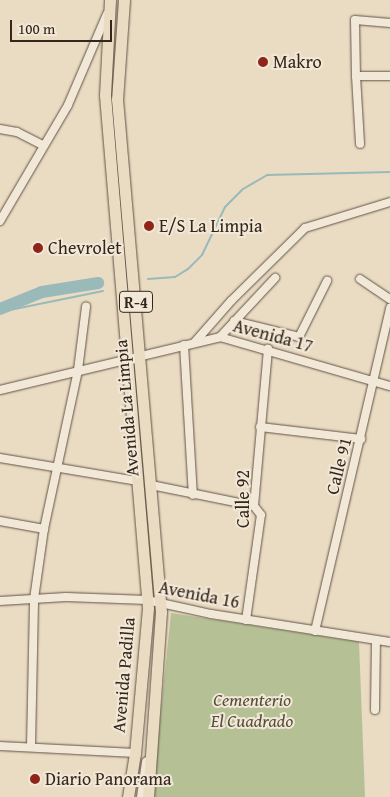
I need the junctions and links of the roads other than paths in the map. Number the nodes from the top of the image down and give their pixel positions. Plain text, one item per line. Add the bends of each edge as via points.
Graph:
1 (110, 0) edge
2 (124, 0) edge
3 (107, 14) junction
4 (390, 24) edge
5 (356, 76) junction
6 (390, 76) edge
7 (0, 129) edge
8 (360, 144) dead end
9 (44, 146) junction
10 (390, 202) edge
11 (0, 221) edge
12 (275, 278) dead end
13 (360, 278) dead end
14 (327, 282) dead end
15 (390, 299) edge
16 (86, 307) dead end
17 (390, 308) edge
18 (234, 321) junction
19 (220, 337) junction
20 (195, 342) junction
21 (184, 345) junction
22 (268, 349) junction
23 (141, 357) junction
24 (128, 359) junction
25 (78, 370) junction
26 (375, 381) junction
27 (390, 386) edge
28 (0, 390) edge
29 (260, 427) junction
30 (361, 438) junction
31 (0, 458) edge
32 (59, 469) junction
33 (138, 481) junction
34 (152, 485) junction
35 (193, 495) junction
36 (254, 506) junction
37 (0, 521) edge
38 (44, 529) junction
39 (34, 599) junction
40 (0, 600) edge
41 (148, 600) junction
42 (161, 604) junction
43 (246, 620) junction
44 (315, 630) junction
45 (376, 640) junction
46 (390, 642) edge
47 (375, 710) dead end
48 (151, 726) junction
49 (0, 746) edge
50 (31, 746) junction
51 (135, 753) junction
52 (138, 782) junction
53 (128, 797) edge
54 (132, 797) edge
55 (141, 797) edge
56 (148, 797) edge

1 - 3 main road, Avenida La Limpia / R-4
2 - 23 main road, Avenida La Limpia / R-4 via 117,99
3 - 9 street via 68,105
3 - 24 main road, Avenida La Limpia / R-4 via 105,95
4 - 5 street via 355,20
5 - 6 street
5 - 8 street
7 - 9 street via 17,132
9 - 11 street
10 - 20 street via 305,228 231,301
12 - 18 street
13 - 15 street
14 - 18 street via 299,337
16 - 25 street
17 - 26 street, Calle 91
18 - 19 street
19 - 20 street, Avenida 17
19 - 22 street, Avenida 17
20 - 21 street, Avenida 17
21 - 23 street, Avenida 17
21 - 35 street
22 - 26 street, Avenida 17
22 - 29 street, Calle 92
23 - 24 street, Avenida 17
23 - 34 main road, Avenida La Limpia / R-4
24 - 25 street, Avenida 17
24 - 33 main road, Avenida La Limpia / R-4
25 - 28 street, Avenida 17
25 - 32 street
26 - 27 street, Avenida 17
26 - 30 street, Calle 91
29 - 30 street
29 - 36 street, Calle 92
30 - 44 street, Calle 91
31 - 32 street
32 - 33 street
32 - 38 street
33 - 41 main road, Avenida La Limpia / R-4
34 - 35 street
34 - 42 main road, Avenida La Limpia / R-4
35 - 36 street
36 - 43 street, Calle 92 via 261,515
37 - 38 street
38 - 39 street
39 - 40 street, Avenida 16
39 - 41 street, Avenida 16
39 - 50 street
41 - 42 street, Avenida 16
41 - 51 main road, Avenida Padilla / R-4
42 - 43 street, Avenida 16
42 - 48 main road, Avenida Padilla / R-4
43 - 44 street, Avenida 16
44 - 45 street, Avenida 16
45 - 46 street, Avenida 16
45 - 47 street
48 - 52 street, R-4
48 - 56 main road, Avenida Padilla
49 - 50 street
50 - 51 street
51 - 52 street
51 - 53 main road, Avenida Padilla
52 - 54 street
52 - 55 street, R-4

